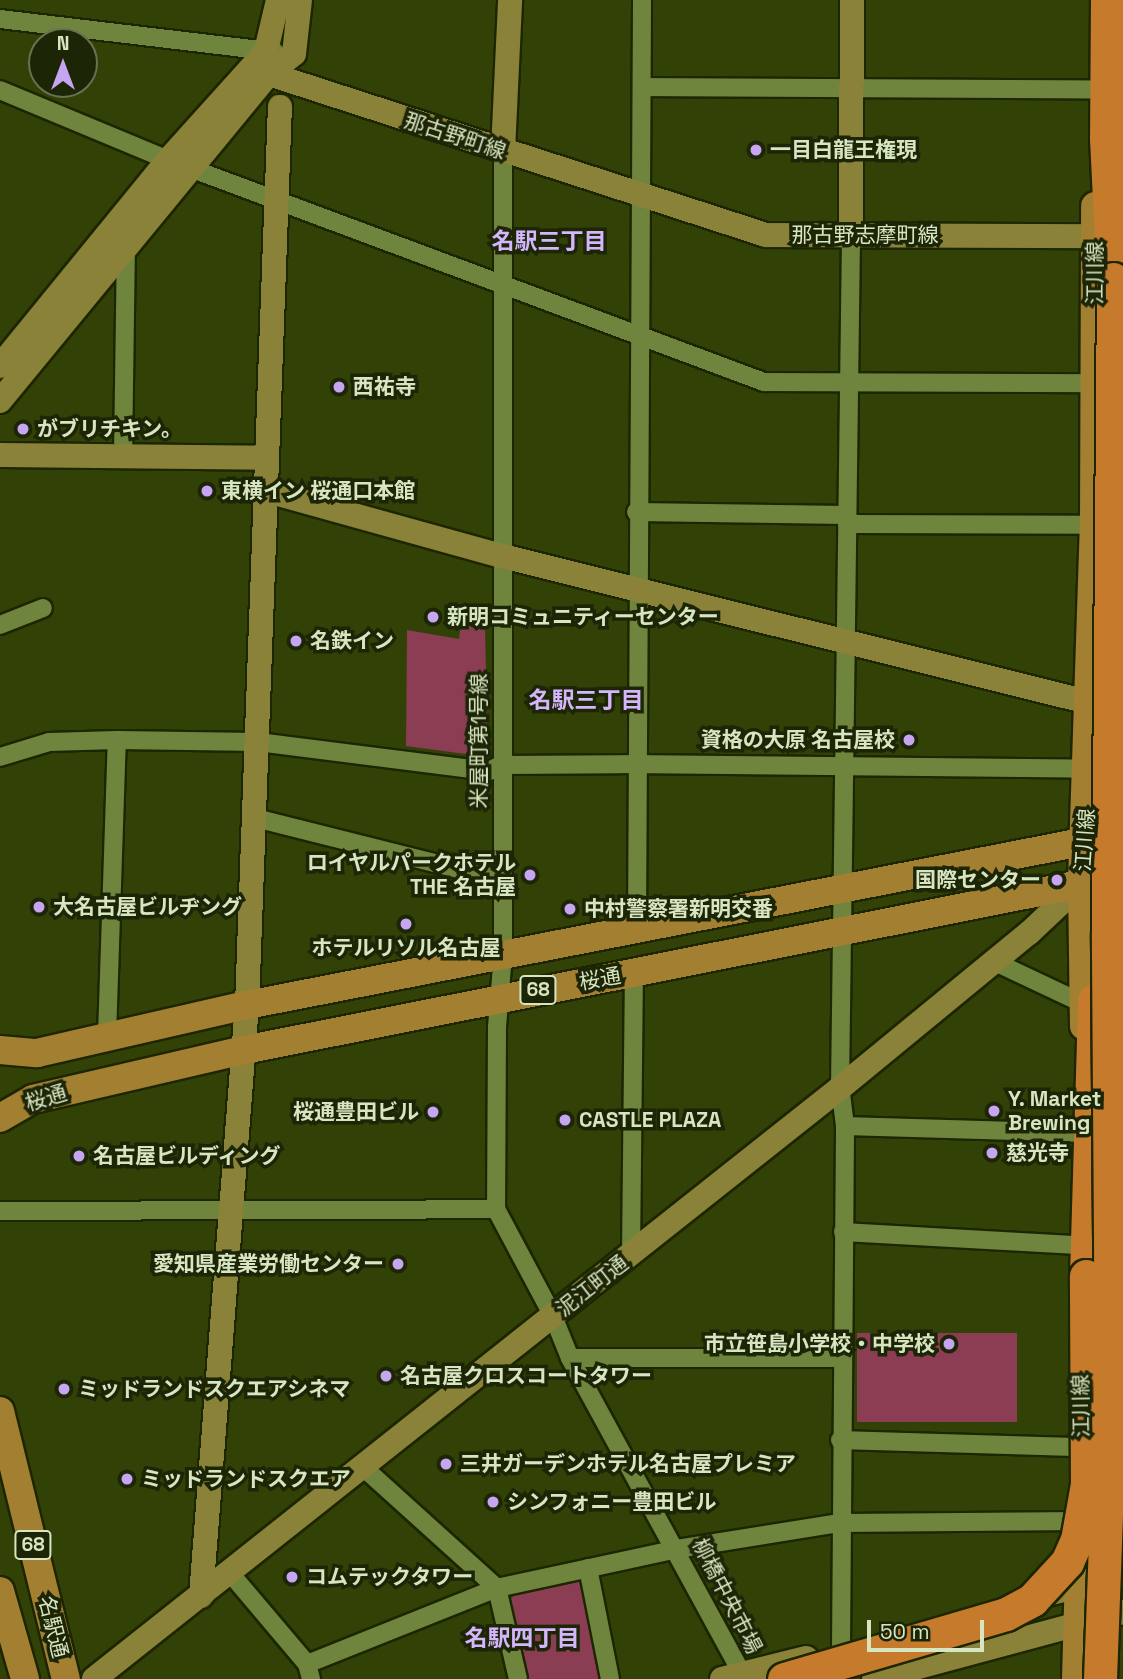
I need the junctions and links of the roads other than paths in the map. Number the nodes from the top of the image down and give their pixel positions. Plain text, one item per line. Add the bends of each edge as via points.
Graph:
1 (278, 0) edge
2 (300, 0) edge
3 (510, 0) edge
4 (642, 0) edge
5 (852, 0) edge
6 (1096, 0) edge
7 (1107, 0) edge
8 (0, 19) edge
9 (274, 69) junction
10 (642, 87) junction
11 (852, 88) junction
12 (1094, 89) junction
13 (0, 90) edge
14 (280, 107) joint
15 (1123, 120) edge
16 (503, 151) junction
17 (179, 164) junction
18 (641, 197) junction
19 (276, 203) junction
20 (851, 236) junction
21 (1095, 236) junction
22 (126, 249) junction
23 (1113, 279) junction
24 (502, 285) junction
25 (640, 337) junction
26 (0, 366) edge
27 (849, 383) junction
28 (1094, 383) junction
29 (0, 401) edge
30 (0, 455) edge
31 (123, 456) junction
32 (267, 458) junction
33 (267, 491) junction
34 (636, 512) junction
35 (847, 520) junction
36 (1094, 525) junction
37 (502, 556) junction
38 (637, 587) junction
39 (43, 607) dead end
40 (0, 625) edge
41 (846, 642) junction
42 (1092, 702) junction
43 (117, 740) junction
44 (258, 743) junction
45 (0, 757) edge
46 (636, 764) junction
47 (501, 765) junction
48 (845, 766) junction
49 (1089, 769) junction
50 (255, 818) junction
51 (1123, 835) edge
52 (1087, 840) junction
53 (1123, 876) edge
54 (502, 880) junction
55 (1083, 883) junction
56 (843, 887) junction
57 (637, 928) junction
58 (845, 932) junction
59 (1108, 933) junction
60 (503, 954) junction
61 (995, 962) junction
62 (634, 973) junction
63 (502, 997) junction
64 (1084, 1004) junction
65 (247, 1005) junction
66 (107, 1036) junction
67 (0, 1050) edge
68 (244, 1050) junction
69 (840, 1088) junction
70 (0, 1118) edge
71 (845, 1126) junction
72 (1084, 1133) junction
73 (496, 1209) junction
74 (232, 1210) junction
75 (0, 1211) edge
76 (843, 1232) junction
77 (1078, 1245) junction
78 (631, 1255) junction
79 (553, 1316) junction
80 (840, 1357) junction
81 (569, 1358) junction
82 (0, 1411) edge
83 (1123, 1429) edge
84 (840, 1440) junction
85 (1082, 1447) junction
86 (363, 1467) junction
87 (1081, 1521) junction
88 (841, 1523) junction
89 (677, 1549) junction
90 (587, 1568) junction
91 (232, 1574) junction
92 (1121, 1576) edge
93 (1079, 1587) junction
94 (497, 1588) junction
95 (0, 1591) edge
96 (201, 1596) junction
97 (1120, 1613) edge
98 (1077, 1624) junction
99 (841, 1650) junction
100 (309, 1672) edge
101 (736, 1677) edge
102 (25, 1679) edge
103 (66, 1679) edge
104 (94, 1679) edge
105 (518, 1679) edge
106 (610, 1679) edge
107 (784, 1679) edge
108 (874, 1679) edge
109 (1076, 1679) edge
110 (1100, 1679) edge
111 (1114, 1679) edge

1 - 9 street
2 - 9 street via 294,54
3 - 16 street
4 - 10 street
5 - 11 street
6 - 12 main road, 江川線
7 - 23 highway via 1106,138
8 - 9 street
9 - 14 street
9 - 16 street, 那古野町線
9 - 17 street
10 - 11 street
10 - 18 street
11 - 12 street
11 - 20 street
12 - 21 main road, 江川線
13 - 17 street
14 - 19 street
15 - 23 highway
16 - 18 street, 那古野町線
16 - 24 street, 米屋町第1号線
17 - 19 street
17 - 22 street
17 - 26 street
18 - 20 street, 那古野志摩町線 via 766,235
18 - 25 street
19 - 24 street
19 - 32 street
20 - 21 street, 那古野志摩町線
20 - 27 street
21 - 28 main road, 江川線
22 - 29 street
22 - 31 street
23 - 59 highway, bridge
24 - 25 street
24 - 37 street, 米屋町第1号線
25 - 27 street via 764,382
25 - 34 street
27 - 28 street
27 - 35 street
28 - 36 main road, 江川線
30 - 31 street
31 - 32 street
32 - 33 street
33 - 37 street
33 - 44 street
34 - 35 street
34 - 38 street
35 - 36 street
35 - 41 street
36 - 42 main road, 江川線
37 - 38 street
37 - 47 street, 米屋町第1号線
38 - 41 street
38 - 46 street
39 - 40 street
41 - 42 street
41 - 48 street
42 - 49 main road, 江川線
43 - 44 street
43 - 45 street via 49,742
43 - 66 street
44 - 47 street via 489,771
44 - 50 street
46 - 47 street
46 - 48 street
46 - 57 street
47 - 54 street, 米屋町第1号線
48 - 49 street
48 - 56 street
49 - 52 main road, 江川線
50 - 54 street
50 - 65 street
51 - 52 main road, 桜通 / 68
52 - 55 main road, 江川線
52 - 56 main road, 桜通 / 68
53 - 55 main road, 桜通 / 68
54 - 60 street, 米屋町第1号線
55 - 58 main road, 桜通 / 68
55 - 61 street, 泥江町通
55 - 64 main road, 江川線
56 - 57 main road, 桜通 / 68
56 - 58 street
57 - 60 main road, 桜通 / 68
58 - 62 main road, 桜通 / 68
58 - 69 street
59 - 107 highway, bridge via 1096,967 1087,1484 1077,1540 1052,1582 1006,1614
59 - 110 highway, bridge via 1111,1383
60 - 63 street, 米屋町第1号線
60 - 65 main road, 桜通 / 68
61 - 64 street
61 - 69 street, 泥江町通
62 - 63 main road, 桜通 / 68
62 - 78 street
63 - 68 main road, 桜通 / 68
63 - 73 street, 米屋町第1号線 via 497,1027
64 - 72 main road, 江川線
65 - 66 main road, 桜通 / 68
65 - 68 street
66 - 67 main road, 桜通 / 68 via 37,1053
68 - 70 main road, 桜通 / 68 via 33,1099
68 - 74 street
69 - 71 street
69 - 78 street, 泥江町通
71 - 72 street
71 - 76 street
72 - 77 main road, 江川線
73 - 74 street
73 - 79 street, 米屋町第1号線
74 - 75 street
74 - 96 street
76 - 77 street
76 - 80 street
77 - 85 main road, 江川線
78 - 79 street, 泥江町通
79 - 81 street, 柳橋中央市場
79 - 86 street, 泥江町通
80 - 81 street
80 - 84 street
81 - 89 street, 柳橋中央市場
82 - 103 main road, 名駅通 / 68
83 - 92 main road, 江川線
84 - 85 street
84 - 88 street
85 - 87 main road, 江川線
86 - 91 street, 泥江町通
86 - 94 street
87 - 88 street
87 - 93 main road, 江川線
88 - 89 street
88 - 99 street
89 - 90 street
89 - 101 street, 柳橋中央市場
90 - 94 street
90 - 106 street
91 - 96 street, 泥江町通
91 - 100 street
92 - 93 street
92 - 97 main road, 江川線
93 - 98 main road, 江川線
93 - 99 street
94 - 100 street
94 - 105 street
95 - 102 main road, 名駅通
96 - 104 street, 泥江町通
97 - 98 street
97 - 111 main road, 江川線
98 - 108 street
98 - 109 main road, 江川線
99 - 101 street

